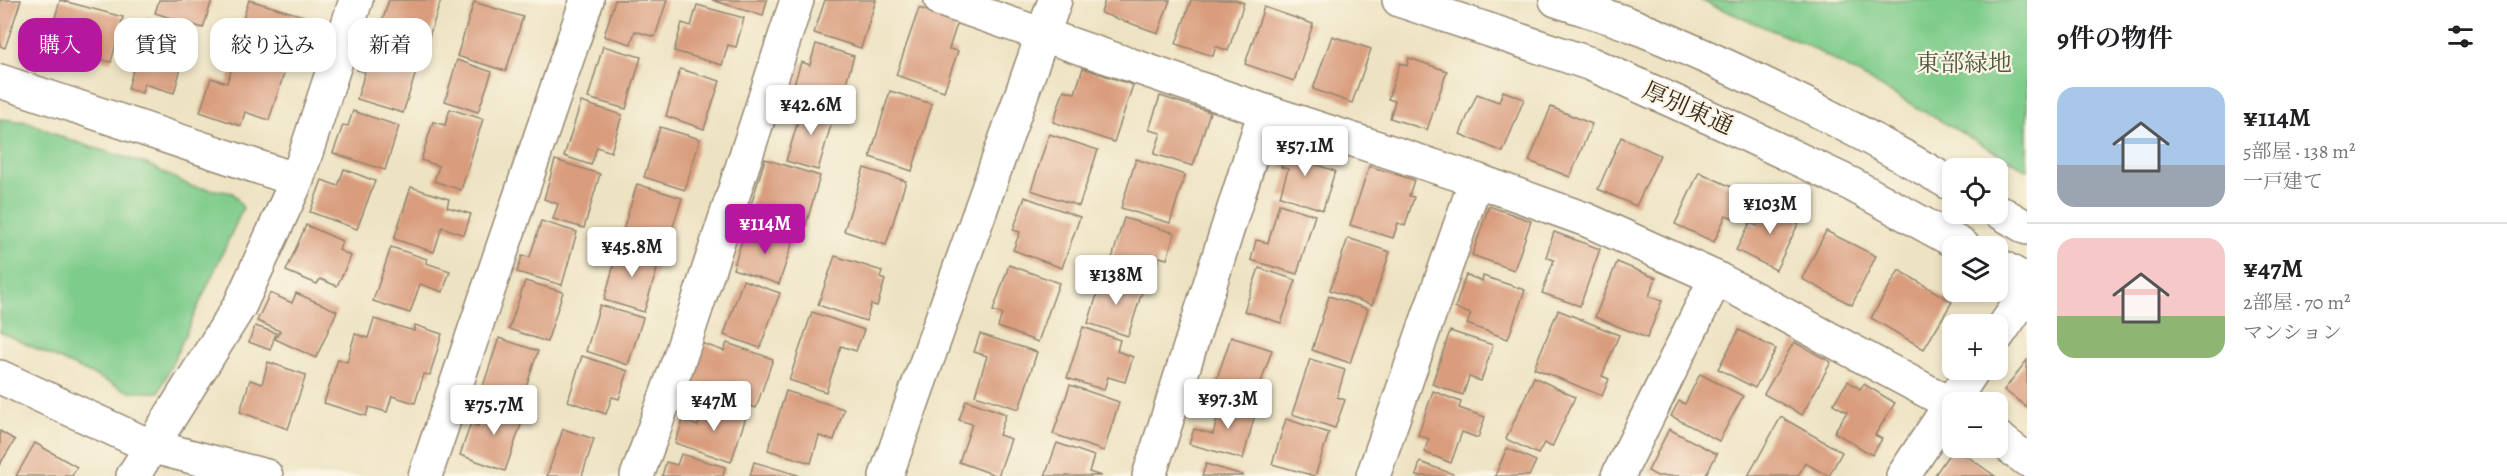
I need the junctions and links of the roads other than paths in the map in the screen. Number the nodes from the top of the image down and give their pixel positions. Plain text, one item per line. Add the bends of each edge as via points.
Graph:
1 (356, 0) edge
2 (587, 0) edge
3 (798, 0) edge
4 (941, 0) edge
5 (1054, 0) edge
6 (1399, 0) edge
7 (1556, 0) edge
8 (1043, 36) junction
9 (0, 81) edge
10 (1265, 111) junction
11 (1942, 179) edge
12 (297, 180) junction
13 (1476, 180) junction
14 (2008, 217) edge
15 (2027, 228) edge
16 (1945, 236) edge
17 (2008, 271) edge
18 (1716, 278) junction
19 (2027, 281) edge
20 (2027, 293) edge
21 (2008, 321) edge
22 (0, 377) edge
23 (1942, 399) edge
24 (1942, 419) edge
25 (150, 446) junction
26 (2008, 446) edge
27 (2027, 460) edge
28 (133, 476) edge
29 (266, 476) edge
30 (424, 476) edge
31 (637, 476) edge
32 (886, 476) edge
33 (1149, 476) edge
34 (1373, 476) edge
35 (1618, 476) edge
36 (1903, 476) edge

1 - 12 street
2 - 30 street
3 - 31 street
4 - 8 street
5 - 8 street
6 - 16 street, 厚別東通 via 1591,64 1851,184
7 - 11 street via 1633,26 1775,90
8 - 10 street
8 - 32 street
9 - 12 street
10 - 13 street
10 - 33 street
12 - 25 street via 240,305
13 - 18 street via 1587,220
13 - 34 street
14 - 15 street
17 - 19 street
18 - 23 street
18 - 35 street
20 - 21 street
22 - 25 street
24 - 36 street
25 - 28 street
25 - 29 street
26 - 27 street

